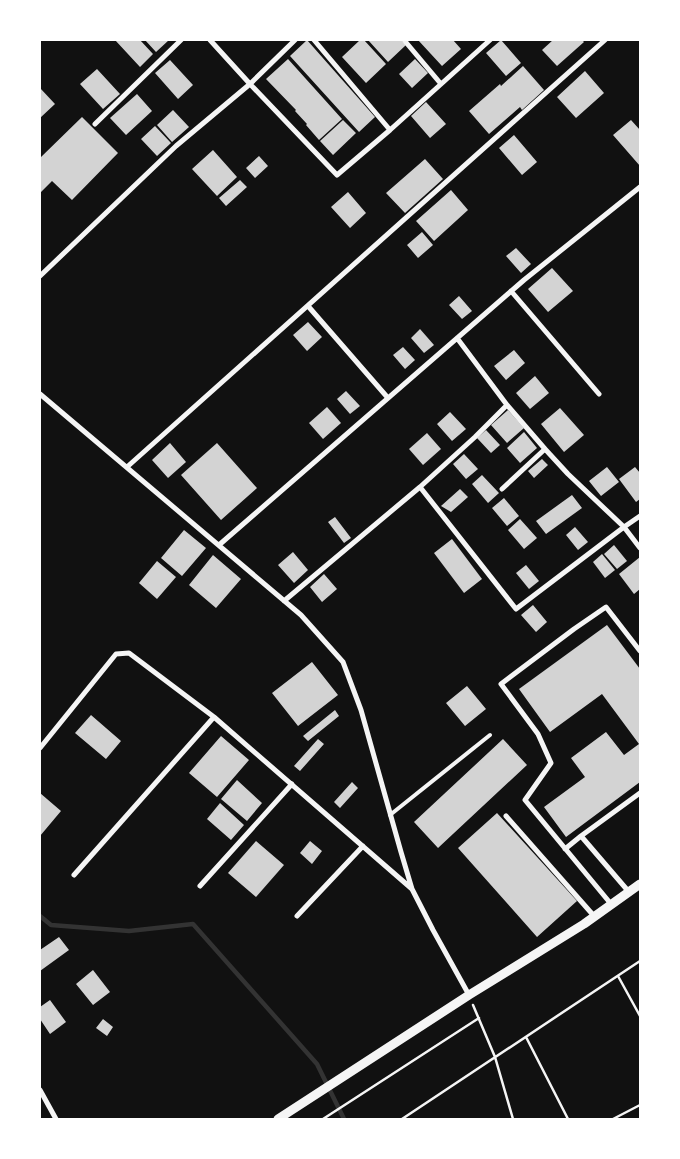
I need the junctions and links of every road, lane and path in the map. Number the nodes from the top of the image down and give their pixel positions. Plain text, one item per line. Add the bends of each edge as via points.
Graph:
1 (181, 40) edge
2 (210, 40) edge
3 (295, 40) edge
4 (314, 40) edge
5 (404, 40) edge
6 (490, 40) edge
7 (605, 40) edge
8 (250, 84) junction
9 (441, 84) junction
10 (95, 124) dead end
11 (390, 130) junction
12 (640, 188) edge
13 (40, 276) edge
14 (511, 291) junction
15 (308, 306) junction
16 (457, 338) junction
17 (599, 394) dead end
18 (41, 396) edge
19 (388, 398) junction
20 (507, 405) junction
21 (545, 450) junction
22 (127, 467) junction
23 (420, 488) junction
24 (502, 488) dead end
25 (640, 516) edge
26 (624, 527) junction
27 (219, 545) junction
28 (640, 548) edge
29 (284, 601) junction
30 (640, 651) edge
31 (214, 717) junction
32 (490, 735) dead end
33 (40, 748) edge
34 (292, 784) junction
35 (640, 794) edge
36 (390, 815) junction
37 (506, 816) dead end
38 (581, 836) junction
39 (363, 846) junction
40 (565, 849) junction
41 (74, 875) dead end
42 (640, 884) edge
43 (200, 886) dead end
44 (412, 889) junction
45 (629, 892) junction
46 (611, 904) junction
47 (297, 916) dead end
48 (594, 916) junction
49 (640, 961) edge
50 (618, 976) junction
51 (468, 995) junction
52 (640, 1016) edge
53 (478, 1018) junction
54 (526, 1037) junction
55 (495, 1057) junction
56 (40, 1090) edge
57 (640, 1105) edge
58 (56, 1119) edge
59 (278, 1119) edge
60 (323, 1119) edge
61 (402, 1119) edge
62 (513, 1119) edge
63 (568, 1119) edge
64 (613, 1119) edge

1 - 10 street
2 - 8 street
3 - 8 street
4 - 11 street
5 - 9 street
6 - 9 street
7 - 15 street
8 - 11 street via 337,174
8 - 13 street via 176,146
9 - 11 street
12 - 14 street
14 - 16 street
14 - 17 street
15 - 19 street
15 - 22 street
16 - 19 street
16 - 20 street
18 - 22 street
19 - 27 street
20 - 21 street
20 - 23 street
21 - 24 street
21 - 26 street
22 - 27 street
23 - 26 street via 516,609
23 - 29 street
25 - 26 street
26 - 28 street
27 - 29 street
29 - 36 street via 343,662 362,710
30 - 40 street via 606,607 501,684 538,734 551,763 525,800
31 - 33 street via 129,653 116,654
31 - 34 street
31 - 41 street
32 - 36 lane
34 - 39 street
34 - 43 street
35 - 38 street
36 - 44 street
37 - 48 street
38 - 40 street
38 - 45 street
39 - 44 street
39 - 47 street
40 - 46 street
42 - 45 street
44 - 51 street
45 - 46 street
46 - 48 street
48 - 51 street
49 - 50 path
50 - 52 path
50 - 54 path
51 - 53 path
51 - 59 street
53 - 55 path
53 - 60 path
54 - 55 path
54 - 63 path
55 - 61 path
55 - 62 path
56 - 58 street
57 - 64 path

